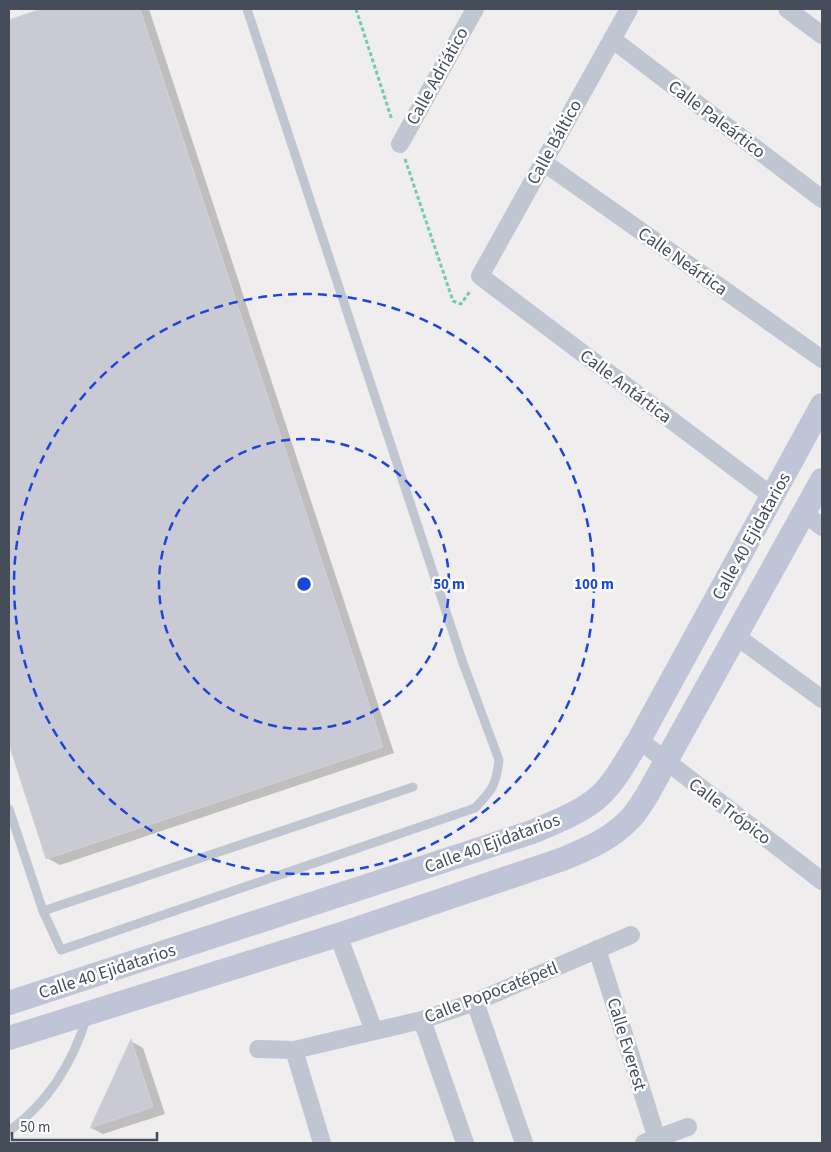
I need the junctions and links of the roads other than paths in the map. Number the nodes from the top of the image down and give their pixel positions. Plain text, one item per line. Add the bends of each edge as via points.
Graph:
1 (247, 9) edge
2 (475, 9) edge
3 (629, 9) edge
4 (787, 9) edge
5 (822, 35) edge
6 (612, 39) junction
7 (400, 144) road end
8 (543, 162) junction
9 (822, 199) edge
10 (480, 276) joint
11 (822, 359) edge
12 (822, 405) edge
13 (822, 480) edge
14 (772, 496) junction
15 (813, 520) edge
16 (736, 636) junction
17 (822, 700) edge
18 (638, 740) junction
19 (667, 762) junction
20 (413, 787) dead end
21 (9, 809) edge
22 (822, 881) edge
23 (43, 911) junction
24 (338, 934) junction
25 (631, 935) dead end
26 (597, 949) junction
27 (475, 1002) junction
28 (9, 1003) edge
29 (87, 1013) junction
30 (422, 1020) junction
31 (374, 1031) junction
32 (9, 1038) edge
33 (258, 1049) dead end
34 (294, 1050) junction
35 (688, 1127) dead end
36 (9, 1131) edge
37 (650, 1141) edge
38 (322, 1143) edge
39 (465, 1143) edge
40 (524, 1143) edge

1 - 23 lane via 463,664 499,760 497,776 492,790 475,808 61,950
2 - 7 street, Calle Adriático
3 - 6 street, Calle Báltico
4 - 5 street
6 - 8 street, Calle Báltico
6 - 9 street, Calle Paleártico
8 - 10 street, Calle Báltico
8 - 11 street, Calle Neártica
10 - 14 street, Calle Antártica
12 - 14 main road, Calle 40 Ejidatarios
13 - 15 main road, Calle 40 Ejidatarios
14 - 18 main road, Calle 40 Ejidatarios
15 - 16 main road, Calle 40 Ejidatarios
16 - 17 street
16 - 19 main road, Calle 40 Ejidatarios
18 - 19 street, Calle Trópico
18 - 28 main road, Calle 40 Ejidatarios via 614,779 595,800 532,832
19 - 22 street, Calle Trópico
19 - 24 main road, Calle 40 Ejidatarios via 630,819 595,846
20 - 23 lane
21 - 23 lane
24 - 29 main road, Calle 40 Ejidatarios
24 - 31 street
25 - 26 street, Calle Popocatépetl
26 - 27 street, Calle Popocatépetl
26 - 37 street, Calle Everest
27 - 30 street, Calle Popocatépetl
27 - 40 street
29 - 32 main road, Calle 40 Ejidatarios
29 - 36 lane via 80,1040 62,1077 46,1098
30 - 31 street, Calle Popocatépetl
30 - 39 street
31 - 34 street, Calle Popocatépetl
33 - 34 street, Calle Popocatépetl
34 - 38 street
35 - 37 street

